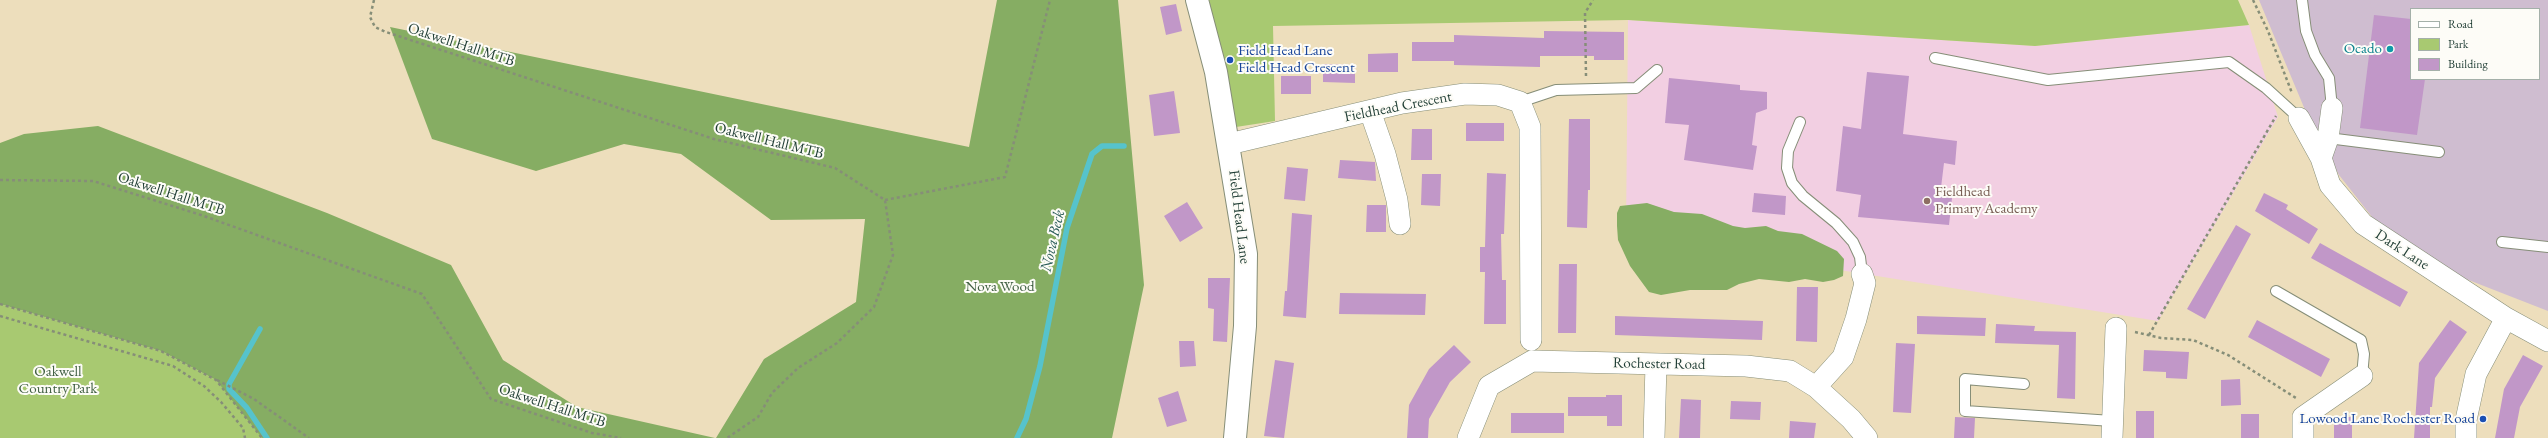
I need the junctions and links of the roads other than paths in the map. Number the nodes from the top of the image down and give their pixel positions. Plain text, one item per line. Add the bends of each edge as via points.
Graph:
1 (1198, 0) edge
2 (2302, 0) edge
3 (1935, 58) dead end
4 (1657, 70) dead end
5 (1520, 102) junction
6 (2332, 108) joint
7 (1370, 111) junction
8 (2299, 118) joint
9 (1800, 122) dead end
10 (2328, 138) junction
11 (1229, 144) junction
12 (2439, 152) dead end
13 (2321, 158) junction
14 (1400, 224) dead end
15 (2502, 242) dead end
16 (2548, 247) edge
17 (1862, 274) joint
18 (2276, 291) dead end
19 (2506, 318) junction
20 (2116, 328) road end
21 (1531, 340) dead end
22 (2548, 341) edge
23 (1656, 364) junction
24 (2362, 376) joint
25 (2024, 384) dead end
26 (1816, 387) junction
27 (2112, 430) edge
28 (1235, 438) edge
29 (1468, 438) edge
30 (1654, 438) edge
31 (1867, 438) edge
32 (2303, 438) edge
33 (2466, 438) edge

1 - 11 main road, Field Head Lane via 1216,72
2 - 6 lane via 2306,31 2315,55 2329,78
3 - 8 lane via 2048,80 2229,62 2266,88
4 - 5 lane via 1636,88 1556,90
5 - 7 street, Fieldhead Crescent via 1498,95 1465,94 1402,103
5 - 21 street via 1530,127
6 - 10 street
7 - 11 street, Fieldhead Crescent
7 - 14 street via 1385,154 1397,200
8 - 13 street, Dark Lane
9 - 17 lane via 1788,151 1787,168 1792,183 1803,196 1846,233 1860,257
10 - 12 lane
10 - 13 street
11 - 28 main road, Field Head Lane via 1246,254 1245,326
13 - 19 street, Dark Lane via 2330,185 2363,224
15 - 16 lane
17 - 26 street via 1865,283 1843,357
18 - 24 lane via 2362,340
19 - 22 street, Dark Lane
19 - 33 street via 2476,374 2467,413
20 - 27 street
23 - 26 street, Rochester Road via 1746,366 1790,371
23 - 29 street, Rochester Road via 1532,360 1489,386
23 - 30 street
24 - 32 street via 2302,417
25 - 27 lane via 1965,379 1965,410
26 - 31 street, Rochester Road via 1852,419

